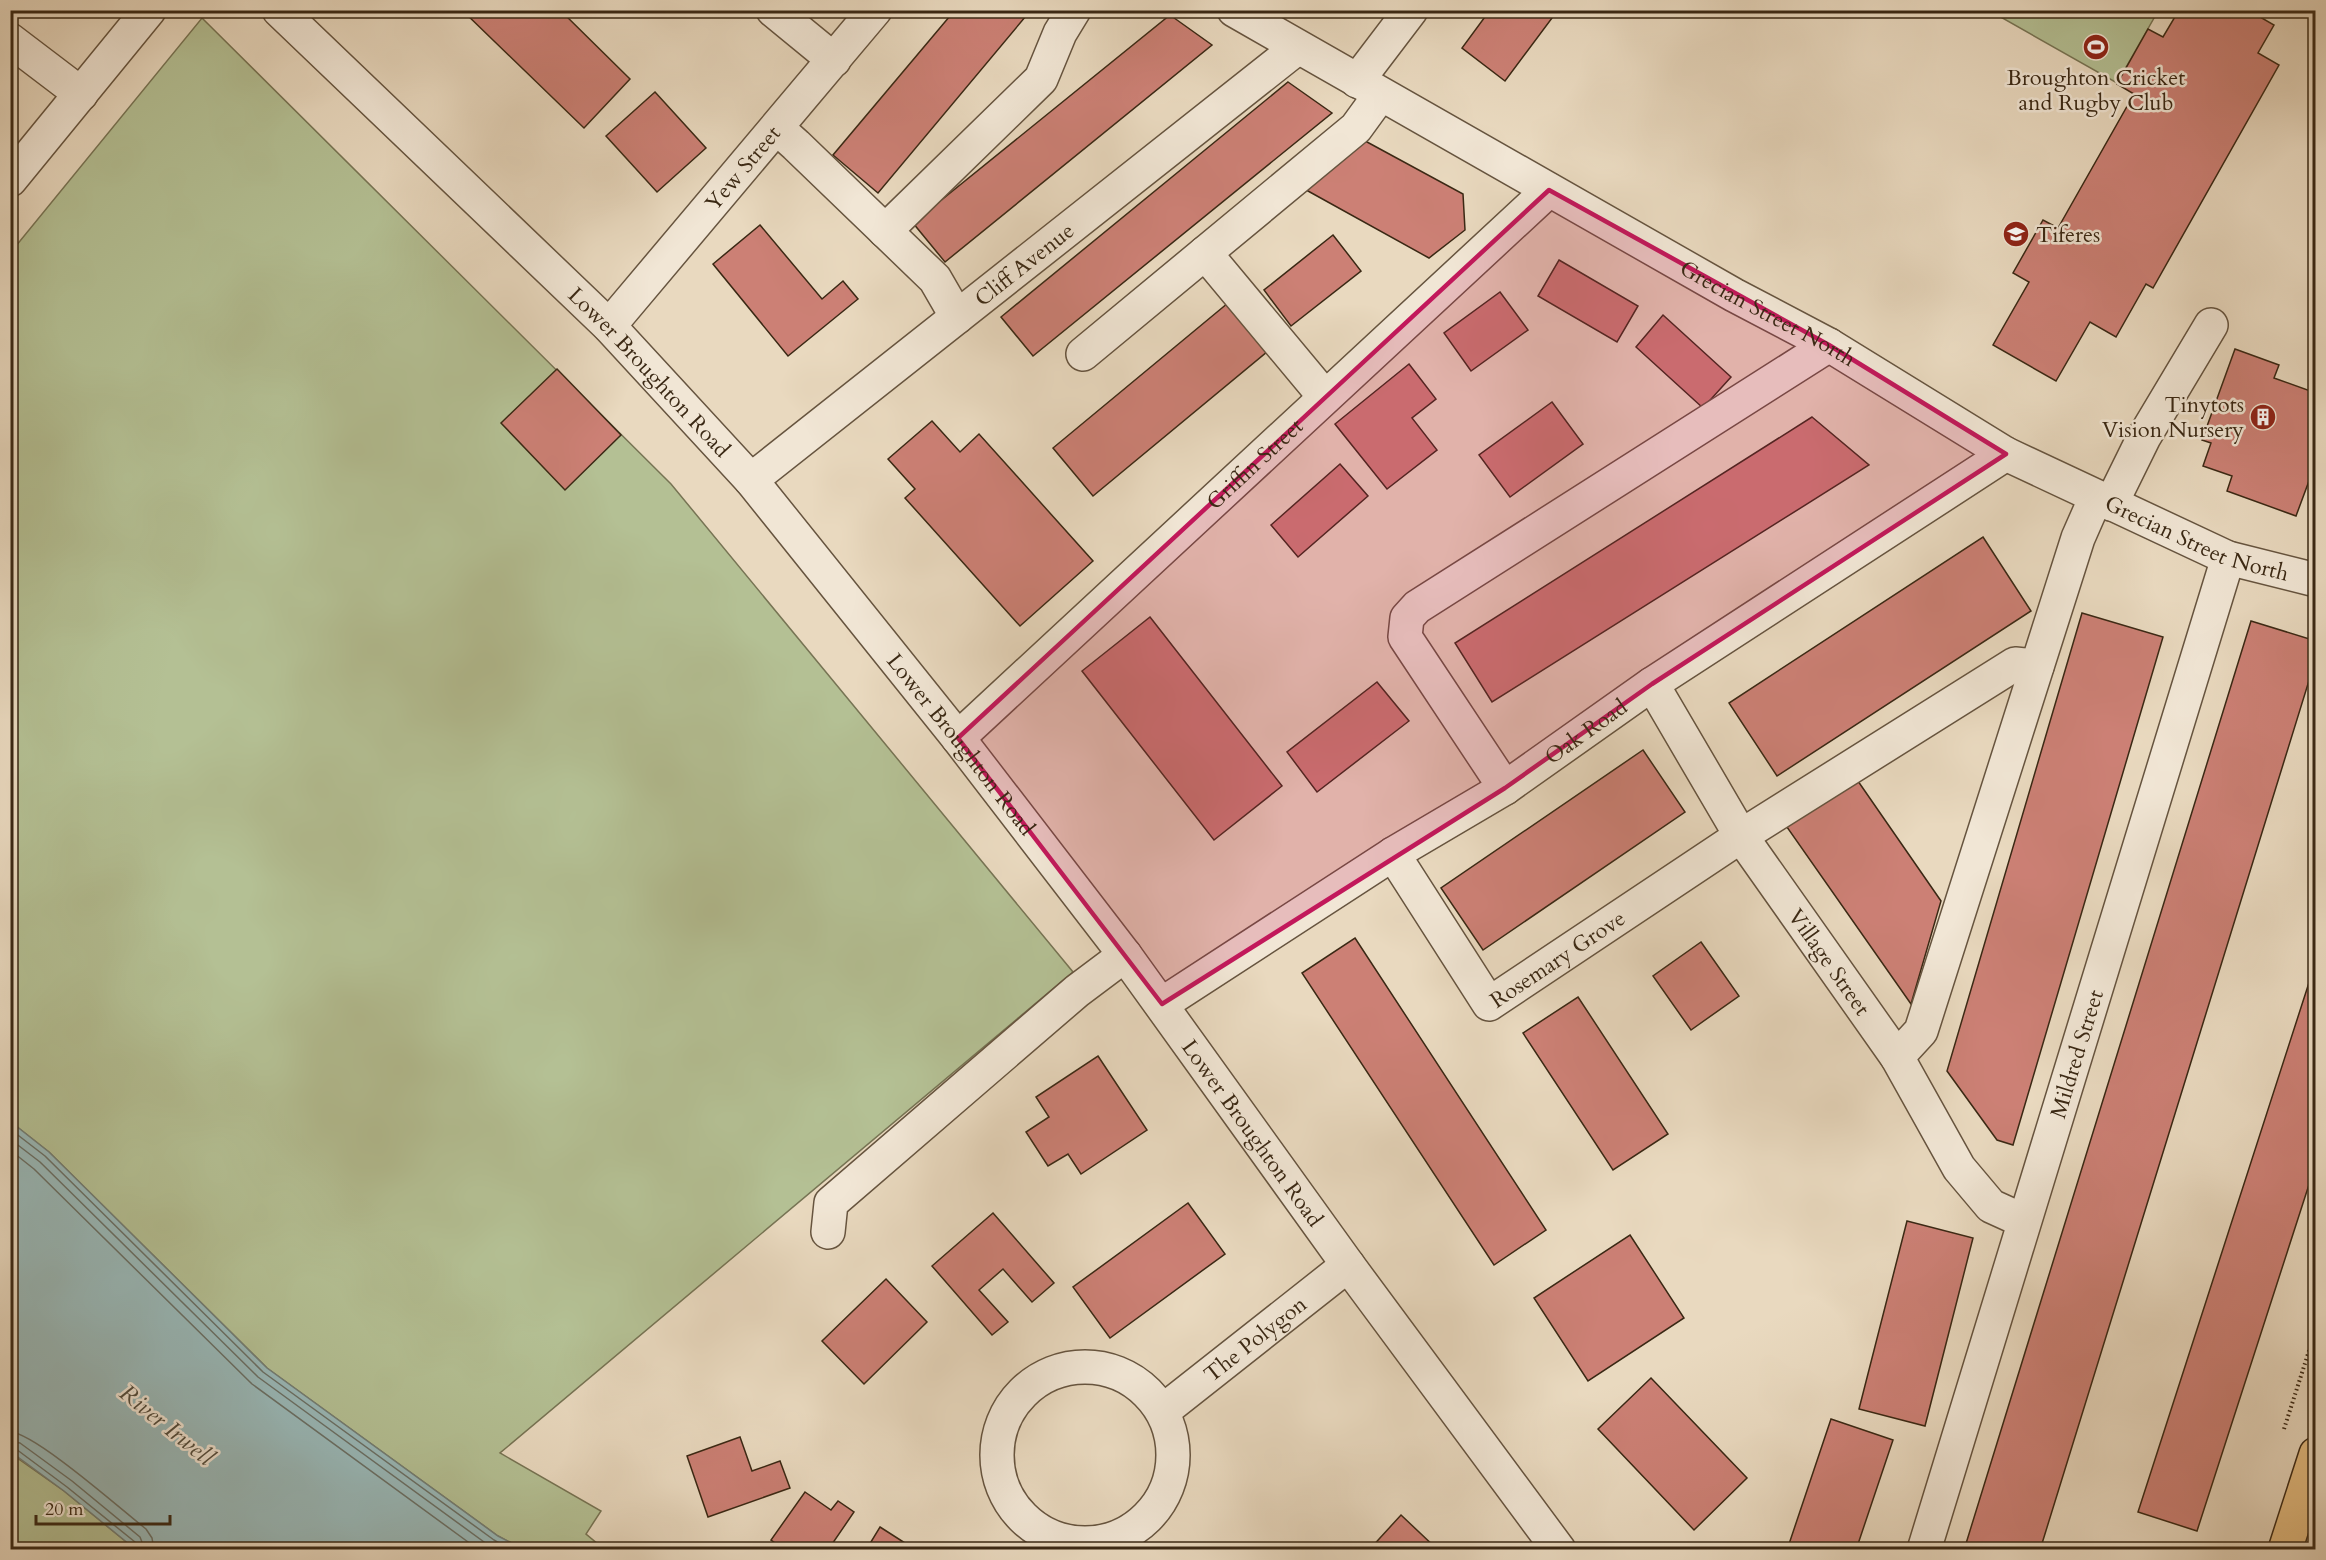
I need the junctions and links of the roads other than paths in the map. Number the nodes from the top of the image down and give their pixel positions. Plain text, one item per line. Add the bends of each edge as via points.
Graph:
1 (149, 10) edge
2 (279, 10) edge
3 (773, 10) edge
4 (875, 10) edge
5 (1074, 10) edge
6 (1234, 10) edge
7 (1411, 10) edge
8 (10, 40) edge
9 (1297, 48) junction
10 (834, 60) junction
11 (1368, 88) junction
12 (81, 94) junction
13 (777, 129) junction
14 (10, 180) edge
15 (1549, 190) junction
16 (885, 231) junction
17 (1205, 253) junction
18 (957, 317) junction
19 (2211, 325) dead end
20 (609, 326) junction
21 (1829, 345) junction
22 (1083, 354) dead end
23 (1325, 397) junction
24 (2006, 454) junction
25 (751, 480) junction
26 (2104, 501) junction
27 (2228, 558) junction
28 (2316, 580) edge
29 (2037, 666) junction
30 (1652, 684) junction
31 (958, 738) junction
32 (1505, 788) junction
33 (1742, 836) junction
34 (1394, 854) junction
35 (1125, 955) junction
36 (1162, 1004) junction
37 (1897, 1057) junction
38 (2024, 1221) junction
39 (828, 1232) dead end
40 (1348, 1265) junction
41 (1163, 1411) junction
42 (2316, 1454) edge
43 (1557, 1549) edge
44 (1924, 1550) edge
45 (2285, 1550) edge

1 - 12 street
2 - 20 street, Lower Broughton Road
3 - 10 street
4 - 10 street, Yew Street
5 - 16 street via 1041,79
6 - 9 street, Grecian Street North
7 - 11 street
8 - 12 street
9 - 11 street, Grecian Street North
9 - 18 street, Cliff Avenue
10 - 13 street, Yew Street
11 - 15 street, Grecian Street North
11 - 17 street via 1356,128
12 - 14 street
13 - 16 street
13 - 20 street, Yew Street
15 - 21 street, Grecian Street North
15 - 23 street, Griffin Street
16 - 18 street via 934,279
17 - 22 street
17 - 23 street
18 - 25 street, Cliff Avenue
19 - 26 street
20 - 25 street, Lower Broughton Road
21 - 24 street, Grecian Street North
21 - 32 street via 1407,618 1405,637
23 - 31 street, Griffin Street
24 - 26 street, Grecian Street North
24 - 30 street, Oak Road
25 - 31 street, Lower Broughton Road
26 - 27 street, Grecian Street North
26 - 29 street via 2078,538
27 - 28 street, Grecian Street North
27 - 38 street, Mildred Street
29 - 33 street via 2015,664
29 - 37 street via 1921,1031
30 - 32 street, Oak Road
30 - 33 street, Village Street
31 - 35 street, Lower Broughton Road
32 - 34 street, Oak Road
33 - 34 street, Rosemary Grove via 1489,1004
33 - 37 street, Village Street
34 - 36 street, Oak Road
35 - 36 street, Lower Broughton Road
35 - 39 street via 1077,991 831,1203
36 - 40 street, Lower Broughton Road
37 - 38 street, Village Street via 1959,1168 1990,1206
38 - 44 street, Mildred Street
40 - 41 street, The Polygon
40 - 43 street, Lower Broughton Road
41 - 41 street via 1145,1388 1120,1373 1092,1366 1063,1368 1037,1380 1015,1399 1001,1425 996,1453 1000,1482 1014,1508 1035,1529 1062,1541 1092,1544 1120,1536 1145,1520 1163,1497 1173,1469 1173,1439
42 - 45 highway

